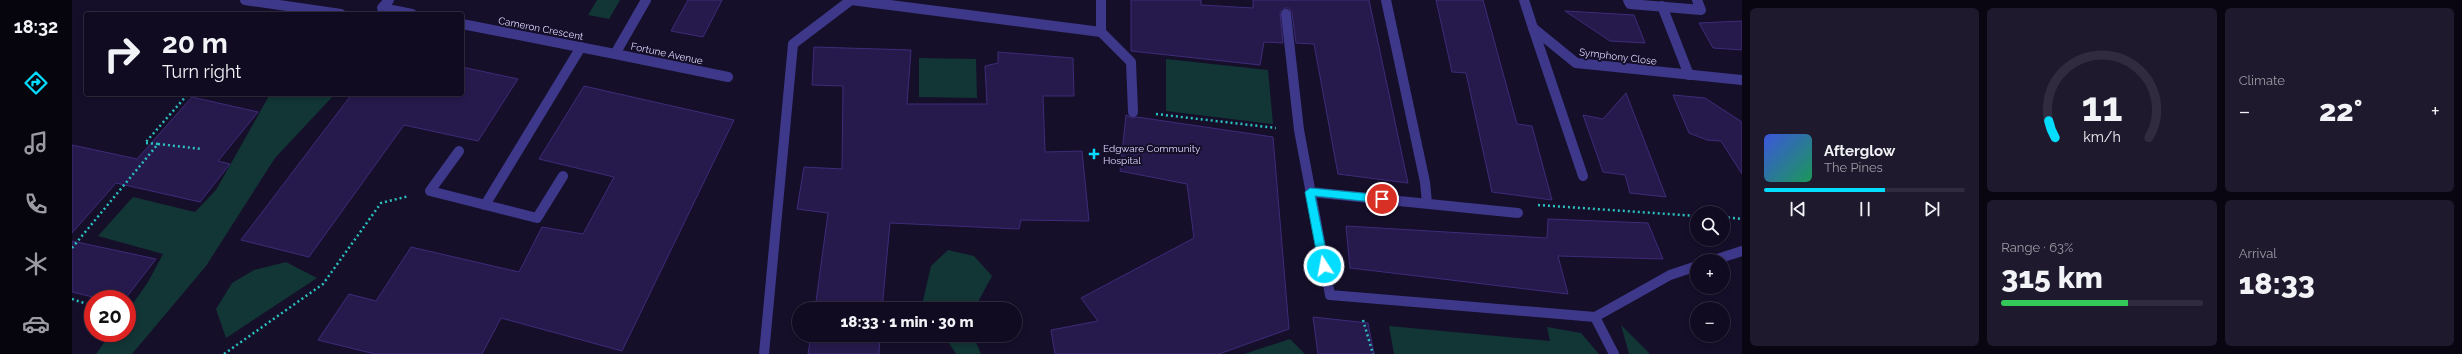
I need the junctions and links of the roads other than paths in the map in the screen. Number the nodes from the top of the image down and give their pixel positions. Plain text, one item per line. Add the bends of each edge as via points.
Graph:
1 (245, 0) edge
2 (389, 0) edge
3 (646, 0) edge
4 (851, 0) edge
5 (1101, 0) edge
6 (1386, 0) edge
7 (1524, 0) edge
8 (1628, 0) edge
9 (1697, 0) edge
10 (1662, 6) junction
11 (313, 12) edge
12 (402, 12) edge
13 (1286, 14) dead end
14 (464, 24) edge
15 (1533, 28) junction
16 (1101, 32) junction
17 (581, 47) junction
18 (615, 54) junction
19 (1689, 75) junction
20 (728, 77) dead end
21 (1742, 80) edge
22 (1133, 112) road end
23 (459, 151) dead end
24 (563, 176) dead end
25 (1582, 176) dead end
26 (1310, 192) junction
27 (1427, 203) junction
28 (484, 205) junction
29 (1518, 213) road end
30 (1742, 250) edge
31 (1730, 254) edge
32 (1690, 268) edge
33 (1595, 317) junction
34 (764, 354) edge
35 (1614, 354) edge

1 - 11 street
2 - 12 street via 382,8
3 - 18 street, Fortune Avenue
4 - 16 street
4 - 34 street via 793,44
5 - 16 street
6 - 27 street via 1425,182
7 - 15 street
8 - 10 street via 1630,4
9 - 10 street via 1701,10
10 - 19 street
13 - 26 street via 1299,130
14 - 17 street, Cameron Crescent
15 - 19 street, Symphony Close via 1576,63
15 - 25 street
16 - 22 street via 1131,62
17 - 18 street, Cameron Crescent
17 - 28 street
18 - 20 street, Fortune Avenue
19 - 21 street, Symphony Close
23 - 28 street via 430,191
24 - 28 street via 537,218
26 - 27 street
26 - 33 street via 1330,295
27 - 29 street
30 - 31 street
32 - 33 street via 1670,275
33 - 35 street

